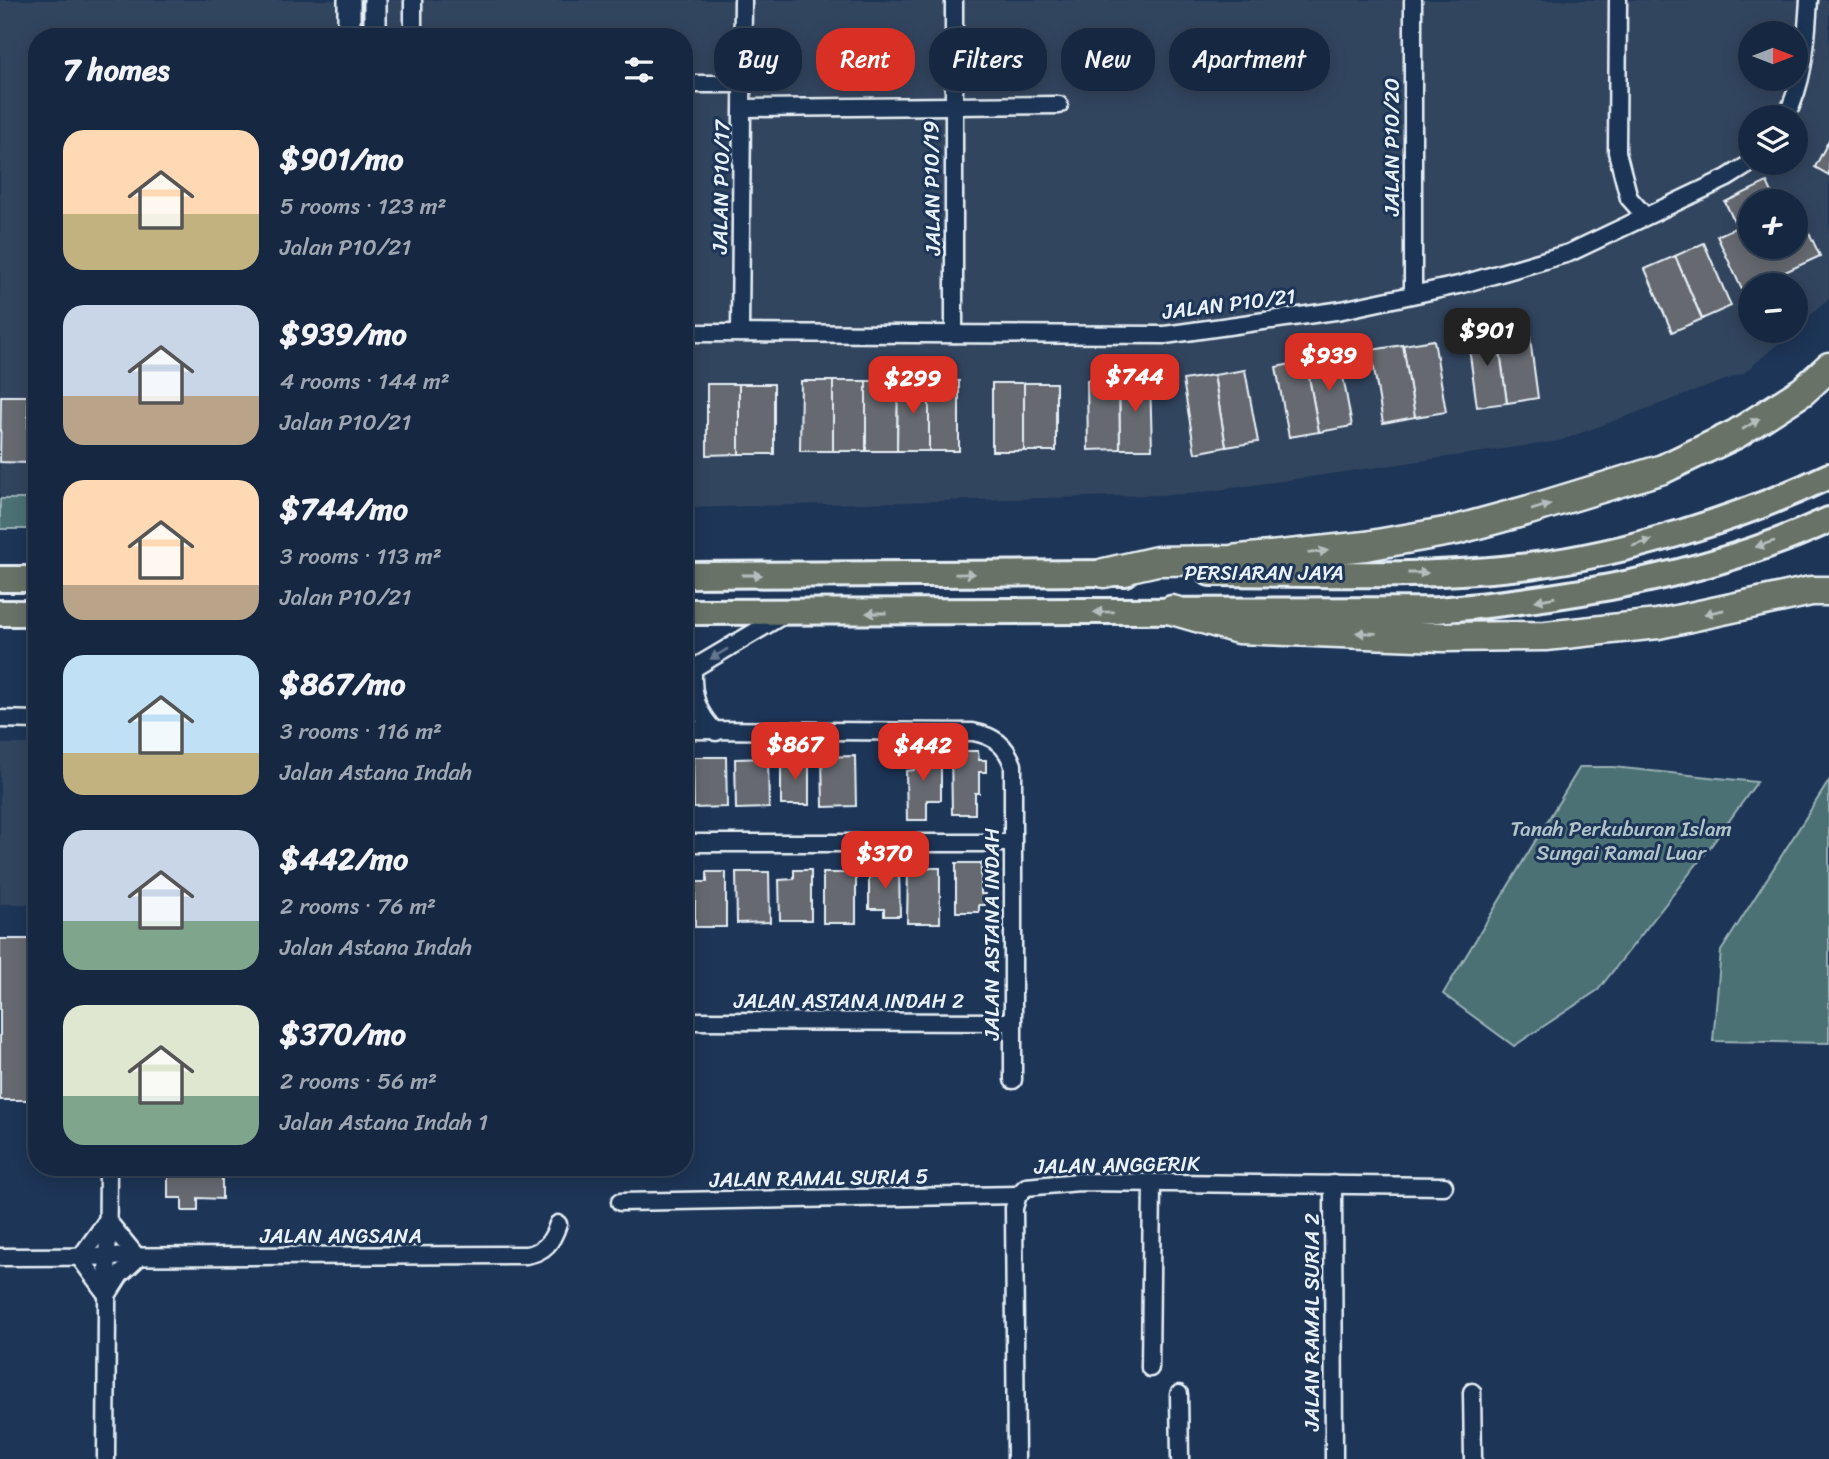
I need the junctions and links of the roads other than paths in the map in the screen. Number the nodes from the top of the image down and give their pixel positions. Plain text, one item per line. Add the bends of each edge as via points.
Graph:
1 (349, 0) edge
2 (375, 0) edge
3 (413, 0) edge
4 (743, 0) edge
5 (954, 0) edge
6 (1413, 0) edge
7 (1618, 0) edge
8 (1809, 0) edge
9 (349, 28) edge
10 (375, 28) edge
11 (413, 28) edge
12 (743, 28) edge
13 (693, 84) edge
14 (714, 84) edge
15 (742, 91) edge
16 (1059, 105) dead end
17 (1792, 105) edge
18 (952, 106) junction
19 (743, 108) junction
20 (1738, 171) edge
21 (1645, 216) junction
22 (1413, 294) junction
23 (693, 333) edge
24 (740, 333) junction
25 (954, 334) junction
26 (1829, 368) edge
27 (1829, 476) edge
28 (1829, 520) edge
29 (1104, 573) junction
30 (693, 575) edge
31 (0, 579) edge
32 (28, 579) edge
33 (1829, 591) edge
34 (1172, 610) junction
35 (693, 612) edge
36 (0, 613) edge
37 (28, 613) edge
38 (787, 613) junction
39 (693, 669) edge
40 (693, 693) edge
41 (0, 719) edge
42 (28, 720) edge
43 (693, 731) edge
44 (716, 732) junction
45 (693, 843) edge
46 (1013, 843) junction
47 (693, 1021) edge
48 (1013, 1022) junction
49 (1013, 1080) dead end
50 (108, 1176) edge
51 (1152, 1184) junction
52 (1332, 1184) junction
53 (1444, 1186) dead end
54 (1018, 1195) junction
55 (620, 1202) dead end
56 (107, 1220) junction
57 (558, 1224) dead end
58 (0, 1257) edge
59 (80, 1258) junction
60 (107, 1258) junction
61 (138, 1258) junction
62 (107, 1295) junction
63 (1150, 1368) dead end
64 (1472, 1392) dead end
65 (1179, 1394) dead end
66 (106, 1459) edge
67 (1016, 1459) edge
68 (1180, 1459) edge
69 (1334, 1459) edge
70 (1473, 1459) edge

1 - 9 street
2 - 10 street
3 - 11 street
4 - 12 street, JALAN P10/17
5 - 18 street, JALAN P10/19
6 - 22 street, JALAN P10/20
7 - 21 street via 1617,152 1629,198
8 - 17 street via 1805,68
13 - 14 street
15 - 19 street, JALAN P10/17
16 - 18 street
18 - 19 street
18 - 25 street, JALAN P10/19
19 - 24 street, JALAN P10/17
20 - 21 street, JALAN P10/21
21 - 22 street, JALAN P10/21 via 1569,253
22 - 25 street, JALAN P10/21 via 1342,310 1165,335
23 - 24 street, JALAN P10/21
24 - 25 street, JALAN P10/21
29 -> 26 highway via 1157,561 1231,560 1366,546 1456,530 1529,510 1663,468 1735,434 1803,391
29 -> 27 main road, PERSIARAN JAYA via 1438,573 1530,566 1635,545 1798,491
28 -> 34 main road, PERSIARAN JAYA via 1715,561 1635,583 1531,602 1438,610
30 -> 29 main road, PERSIARAN JAYA
31 - 32 main road
33 -> 34 highway via 1658,624 1546,636 1238,629
34 -> 38 main road, PERSIARAN JAYA
35 - 38 main road, PERSIARAN JAYA
36 - 37 main road
38 -> 39 street
40 - 44 street via 696,706
41 - 42 street
43 - 44 street, JALAN ASTANA INDAH
44 - 46 street, JALAN ASTANA INDAH via 984,734 1005,748 1013,765
45 - 46 street
46 - 48 street, JALAN ASTANA INDAH
47 - 48 street, JALAN ASTANA INDAH 2
48 - 49 street, JALAN ASTANA INDAH
50 - 56 street
51 - 52 street, JALAN ANGGERIK
51 - 54 street, JALAN ANGGERIK via 1038,1183
51 - 63 street
52 - 53 street, JALAN ANGGERIK
52 - 69 street, JALAN RAMAL SURIA 2
54 - 55 street, JALAN RAMAL SURIA 5
54 - 67 street, JALAN ANGGERIK via 1014,1208
56 - 59 street
56 - 60 street
56 - 61 street
57 - 61 street, JALAN ANGSANA via 548,1246 526,1255
58 - 59 street, JALAN ANGSANA
59 - 60 street, JALAN ANGSANA
59 - 62 street
60 - 61 street, JALAN ANGSANA
60 - 62 street
61 - 62 street
62 - 66 street
64 - 70 street
65 - 68 street

